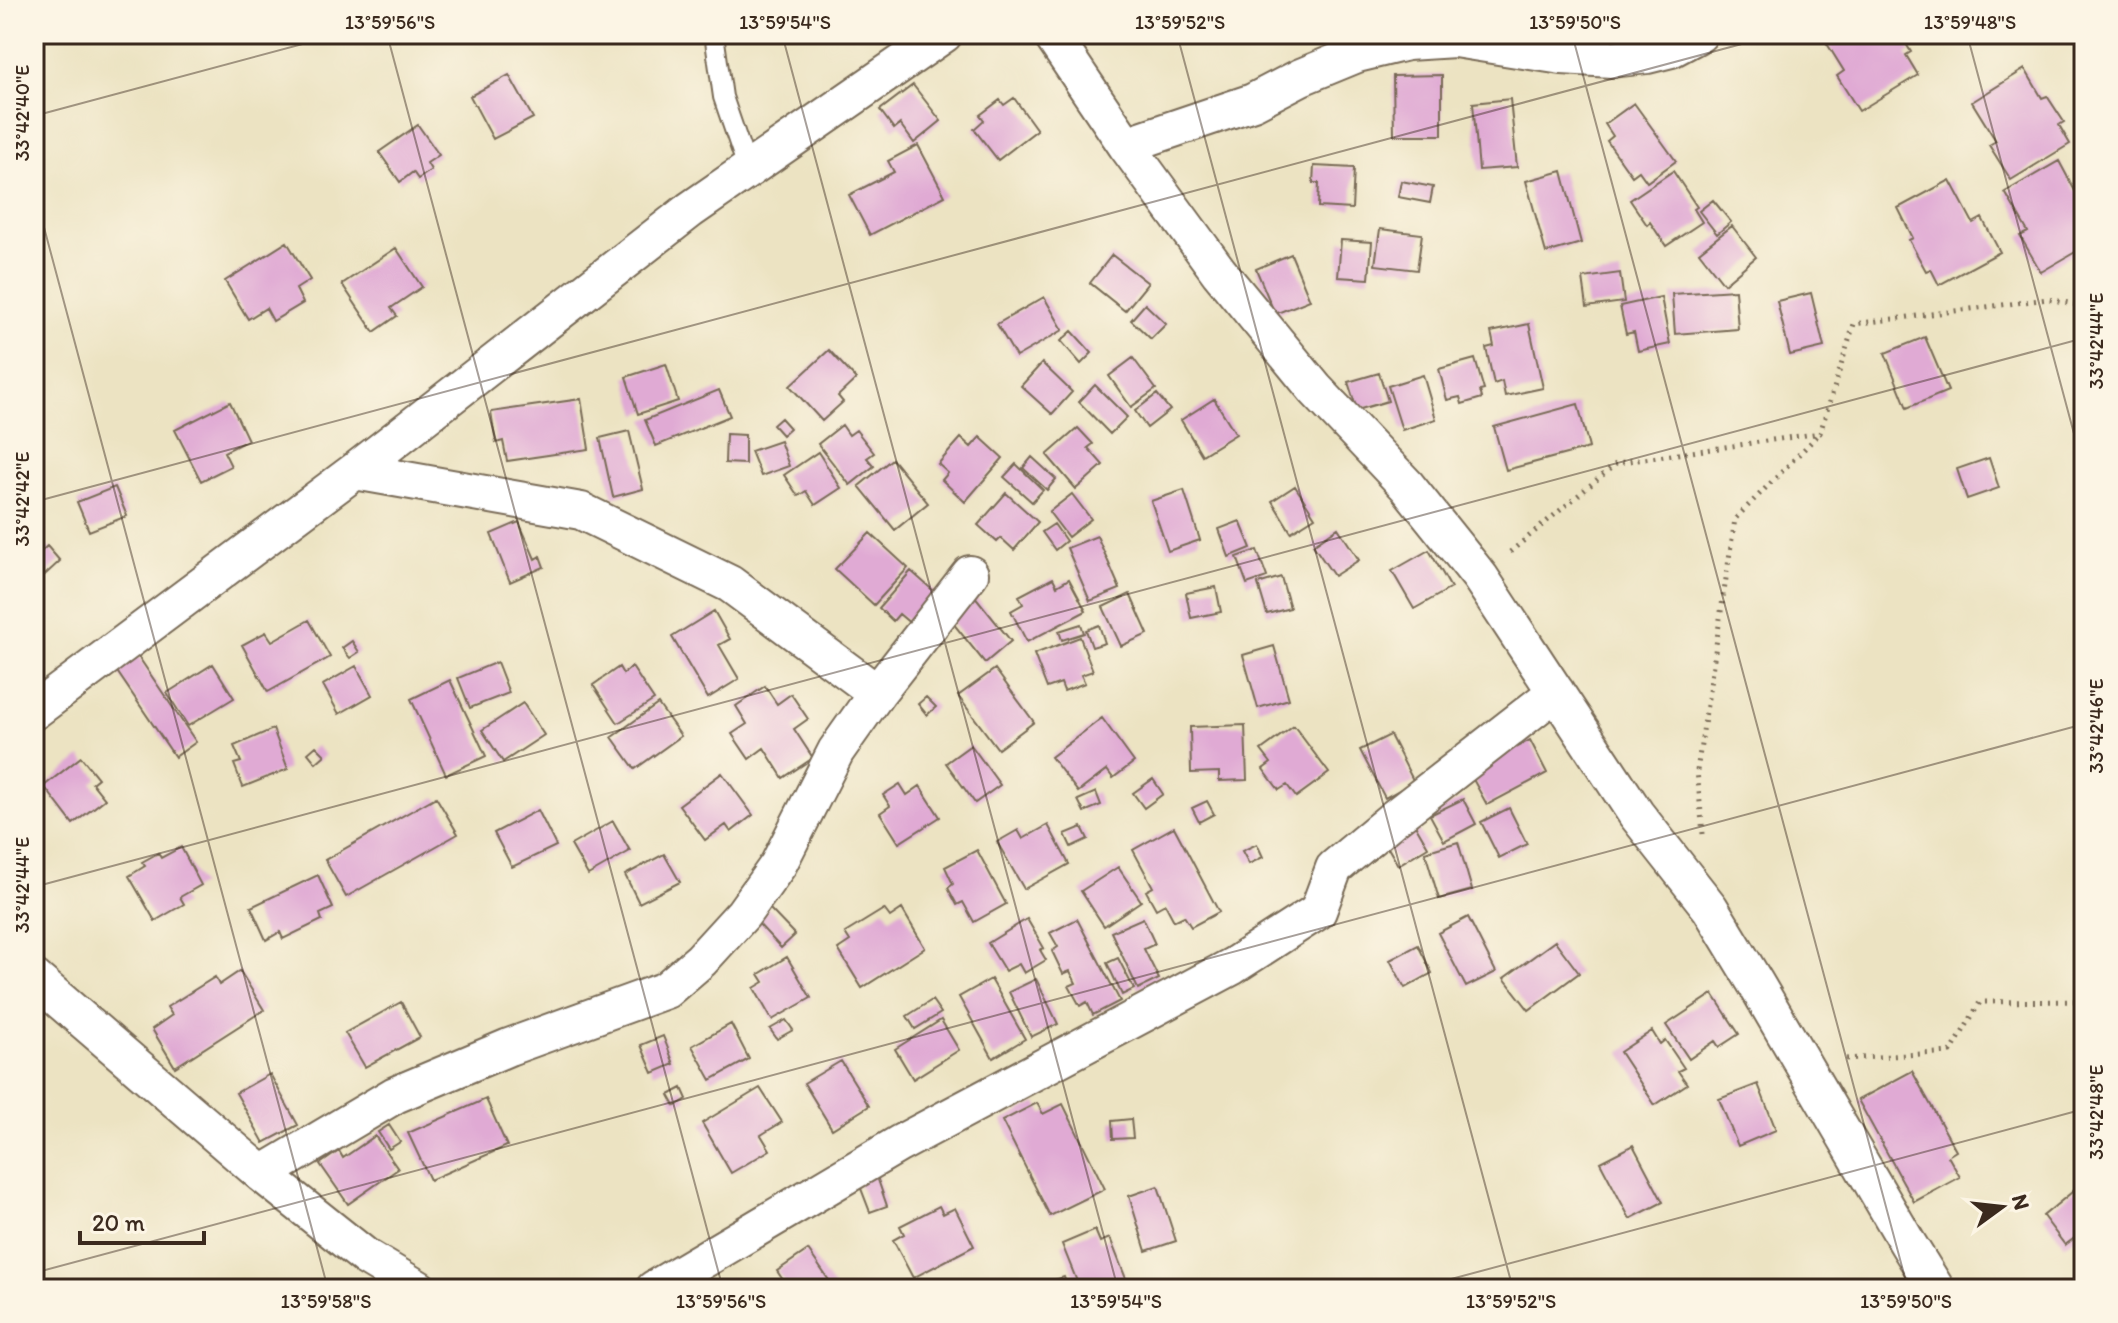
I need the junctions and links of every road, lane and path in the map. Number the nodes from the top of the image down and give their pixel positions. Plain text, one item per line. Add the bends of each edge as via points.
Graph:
1 (714, 34) edge
2 (944, 34) edge
3 (1051, 34) edge
4 (1699, 34) edge
5 (1126, 145) junction
6 (748, 170) junction
7 (2084, 306) edge
8 (1820, 433) junction
9 (355, 471) junction
10 (970, 574) dead end
11 (1480, 577) junction
12 (1556, 692) junction
13 (877, 693) junction
14 (34, 711) edge
15 (1704, 847) dead end
16 (34, 978) edge
17 (2084, 1001) edge
18 (1800, 1062) junction
19 (262, 1174) junction
20 (419, 1289) edge
21 (654, 1289) edge
22 (1936, 1289) edge

1 - 6 lane via 723,97
2 - 6 street
3 - 5 street
4 - 5 street via 1671,49 1612,59 1455,39 1407,42 1357,54 1253,102
5 - 11 street via 1219,272
6 - 9 street
7 - 8 path via 2048,299 1854,324
8 - 11 path via 1617,463
8 - 15 path via 1735,519 1697,771
9 - 13 street via 581,511 730,584
9 - 14 street
10 - 13 street
11 - 12 street
12 - 18 street via 1636,814 1710,908
12 - 21 street via 1334,868 1318,911 1233,966 899,1144
13 - 19 street via 836,751 778,865 712,949 666,990 395,1095
16 - 19 street
17 - 18 path via 1980,1002 1951,1052
18 - 22 street
19 - 20 street via 366,1257

